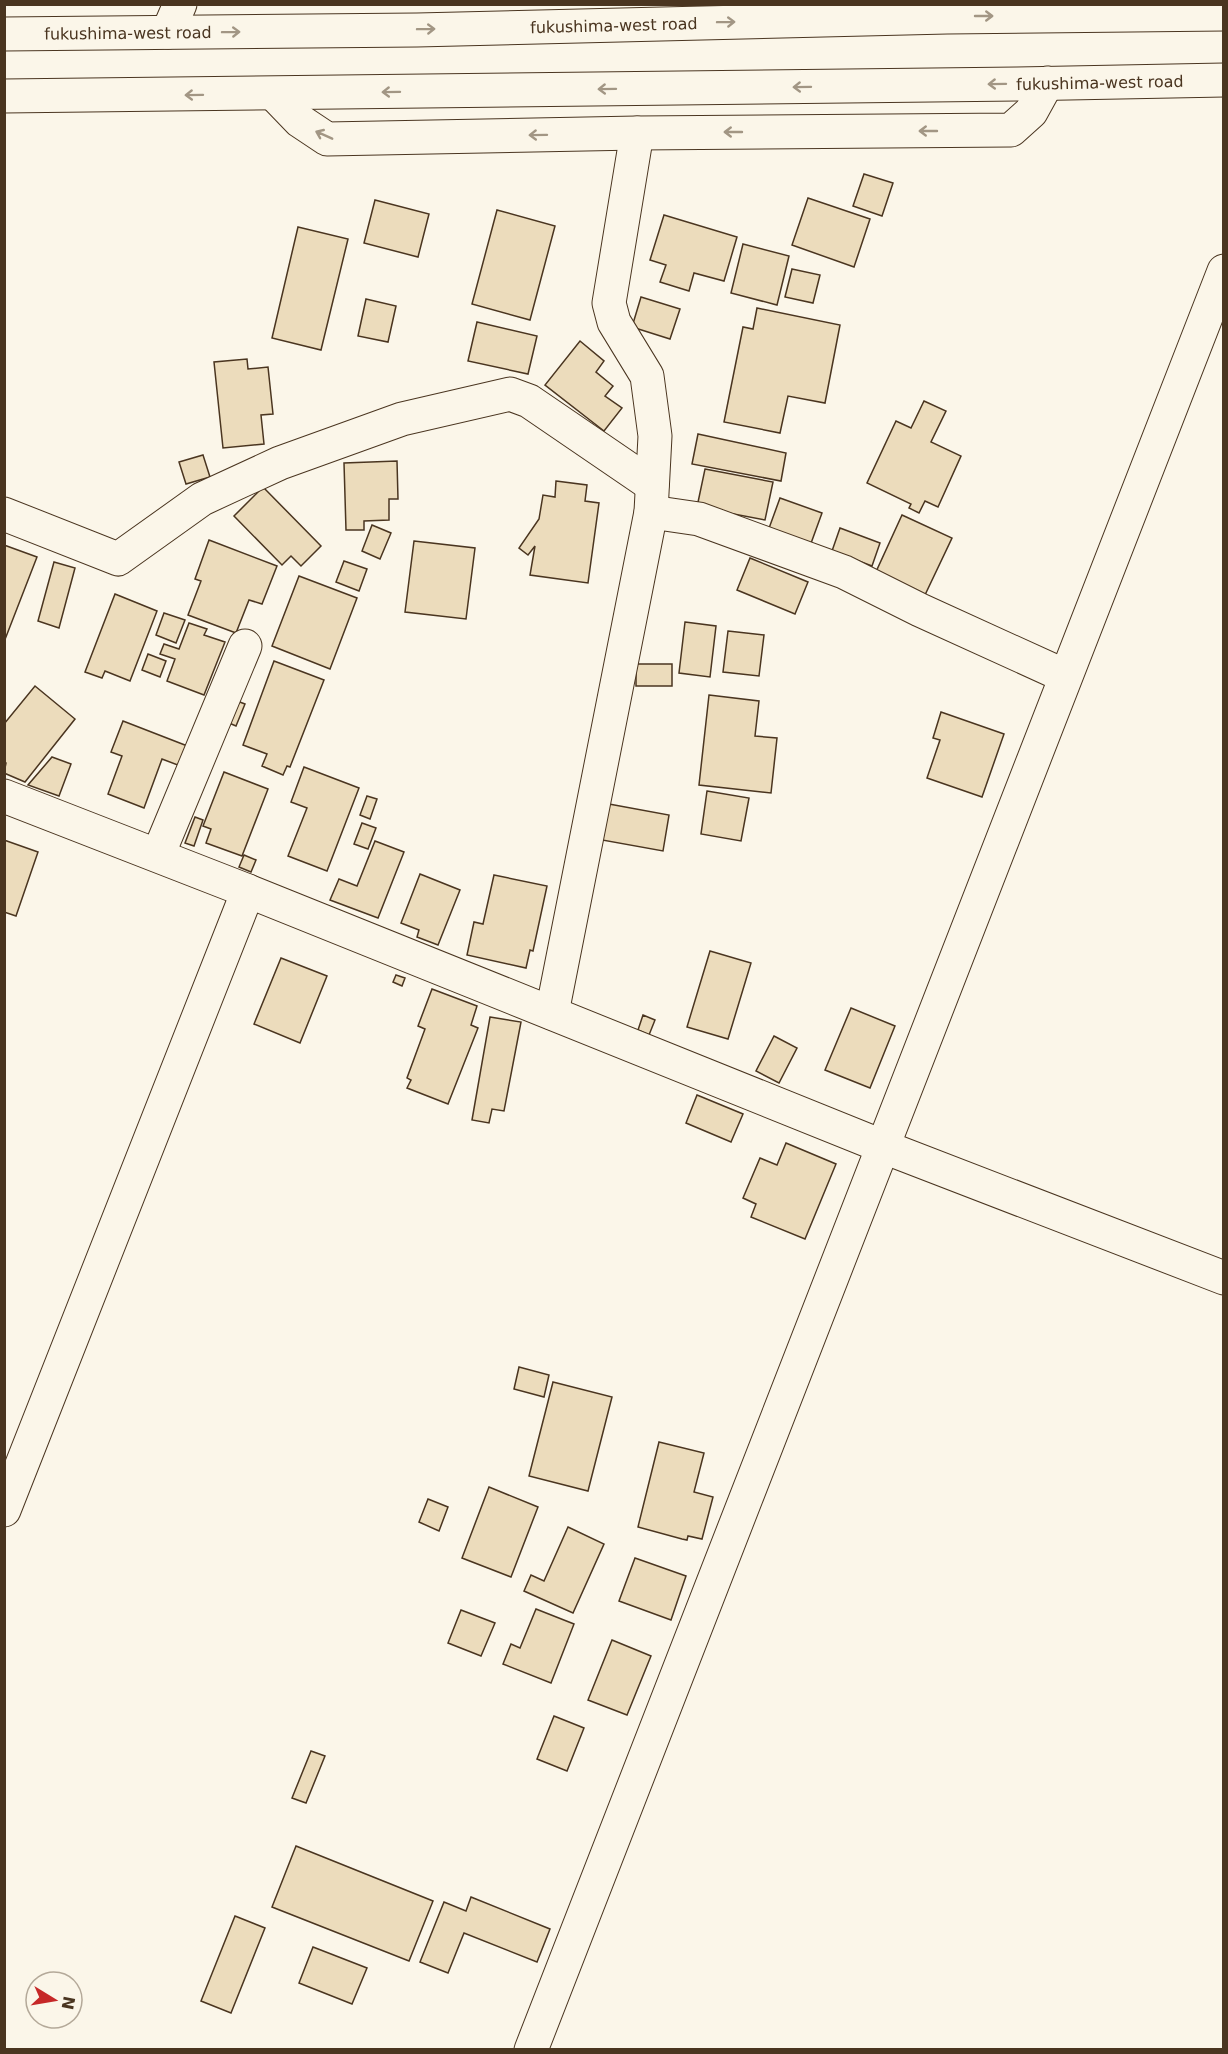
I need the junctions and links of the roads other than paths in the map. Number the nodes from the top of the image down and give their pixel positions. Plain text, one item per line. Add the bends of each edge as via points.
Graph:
1 (943, 10) edge
2 (1224, 14) edge
3 (174, 18) edge
4 (4, 34) edge
5 (1224, 80) edge
6 (1047, 83) junction
7 (274, 94) junction
8 (4, 96) edge
9 (637, 133) junction
10 (1224, 271) edge
11 (652, 498) junction
12 (4, 514) edge
13 (245, 646) dead end
14 (1065, 676) junction
15 (4, 796) edge
16 (158, 855) junction
17 (248, 891) junction
18 (552, 1013) junction
19 (884, 1147) junction
20 (1224, 1278) edge
21 (4, 1510) edge
22 (531, 2049) edge

1 -> 2 main road, fukushima-west road
3 -> 1 main road, fukushima-west road via 417,30
3 - 4 main road, fukushima-west road
5 - 6 main road, fukushima-west road
6 -> 7 main road, fukushima-west road
6 -> 9 main road via 1031,112 1011,130
7 -> 8 main road, fukushima-west road
9 -> 7 main road via 327,139 300,122
9 - 11 main road via 609,303 614,322 647,376 655,436
10 - 14 main road
11 - 12 main road via 529,401 510,394 402,418 280,463 202,499 118,559
11 - 14 main road via 844,572
11 - 18 main road
13 - 16 main road
14 - 19 main road
15 - 16 main road
16 - 17 main road
17 - 18 main road
17 - 21 main road
18 - 19 main road
19 - 20 main road
19 - 22 main road

